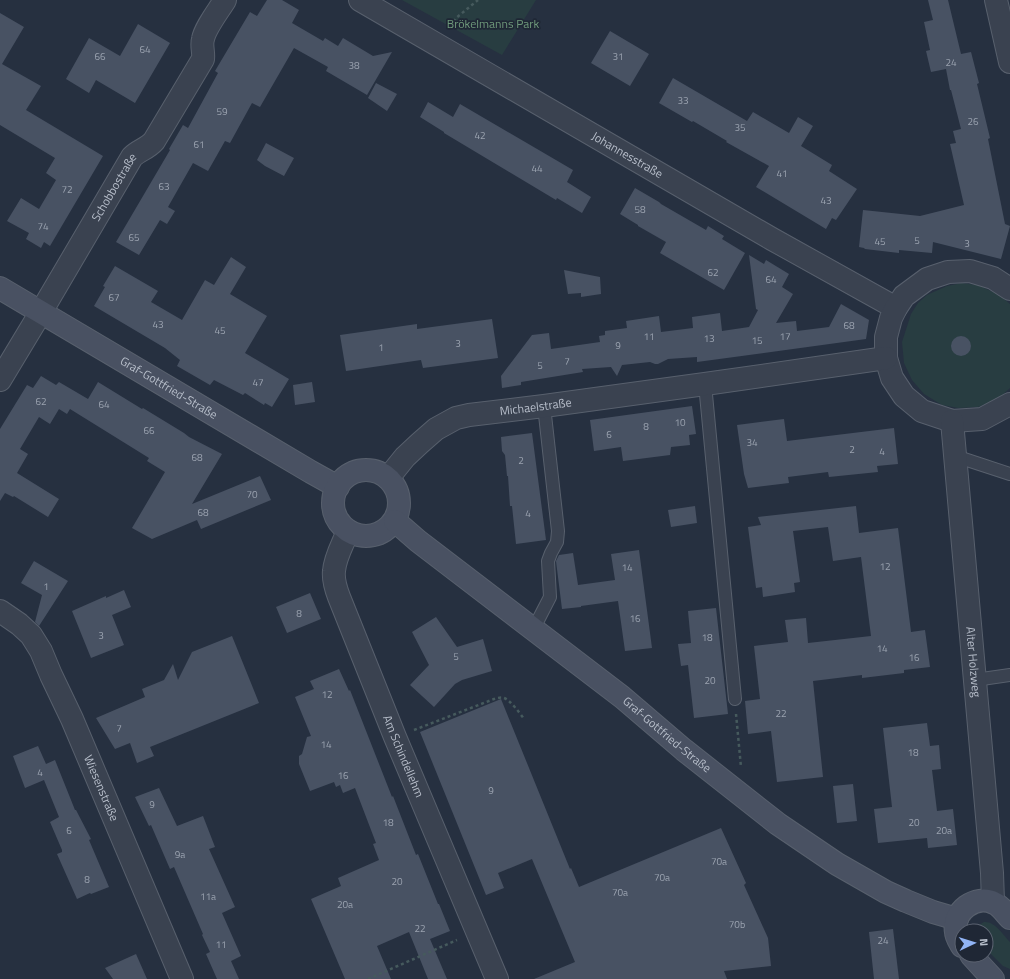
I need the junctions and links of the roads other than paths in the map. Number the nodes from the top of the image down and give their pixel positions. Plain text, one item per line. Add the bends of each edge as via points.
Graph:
1 (226, 0) edge
2 (360, 0) edge
3 (996, 0) edge
4 (1010, 62) edge
5 (0, 288) edge
6 (1010, 289) edge
7 (896, 308) junction
8 (41, 312) junction
9 (886, 358) junction
10 (0, 380) edge
11 (705, 384) junction
12 (1010, 404) edge
13 (544, 406) junction
14 (952, 421) junction
15 (955, 456) junction
16 (1010, 474) edge
17 (388, 478) junction
18 (338, 487) junction
19 (395, 520) junction
20 (348, 531) junction
21 (0, 611) edge
22 (533, 630) junction
23 (1010, 675) edge
24 (975, 680) junction
25 (735, 699) road end
26 (992, 902) junction
27 (1010, 918) edge
28 (957, 919) junction
29 (956, 923) edge
30 (978, 963) edge
31 (182, 979) edge
32 (497, 979) edge
33 (993, 979) edge

1 - 8 street, Schobbostraße via 202,40 203,59 154,141 132,157
2 - 7 street, Johannesstraße
3 - 4 street
5 - 8 street, Graf-Gottfried-Straße
6 - 7 street via 993,278 970,271 948,272 927,279 904,296
7 - 9 street via 886,337
8 - 10 street, Schobbostraße
8 - 18 street, Graf-Gottfried-Straße
9 - 11 street, Michaelstraße
9 - 14 street via 892,378 904,396 922,411
11 - 13 street, Michaelstraße
11 - 25 lane
12 - 14 street via 982,419
13 - 17 street, Michaelstraße via 456,418 436,429 420,443
13 - 22 lane via 558,531 548,561 550,597
14 - 15 street, Alter Holzweg
15 - 16 lane
15 - 24 street, Alter Holzweg
17 - 18 street via 370,470 361,470 344,479
17 - 19 street via 396,487 399,498 399,510
18 - 20 street via 334,496 336,516
19 - 20 street via 386,530 374,536 361,536
19 - 22 street, Graf-Gottfried-Straße via 418,541
20 - 32 street, Am Schindellehm via 336,559 334,572 339,597
21 - 31 street, Wiesenstraße via 31,635 41,651
22 - 28 street, Graf-Gottfried-Straße via 622,697 778,824 837,864 886,892 906,902
23 - 24 lane
24 - 26 street, Alter Holzweg via 992,873
26 - 27 street
26 - 28 street via 984,900 971,903
28 - 29 street
30 - 33 street

